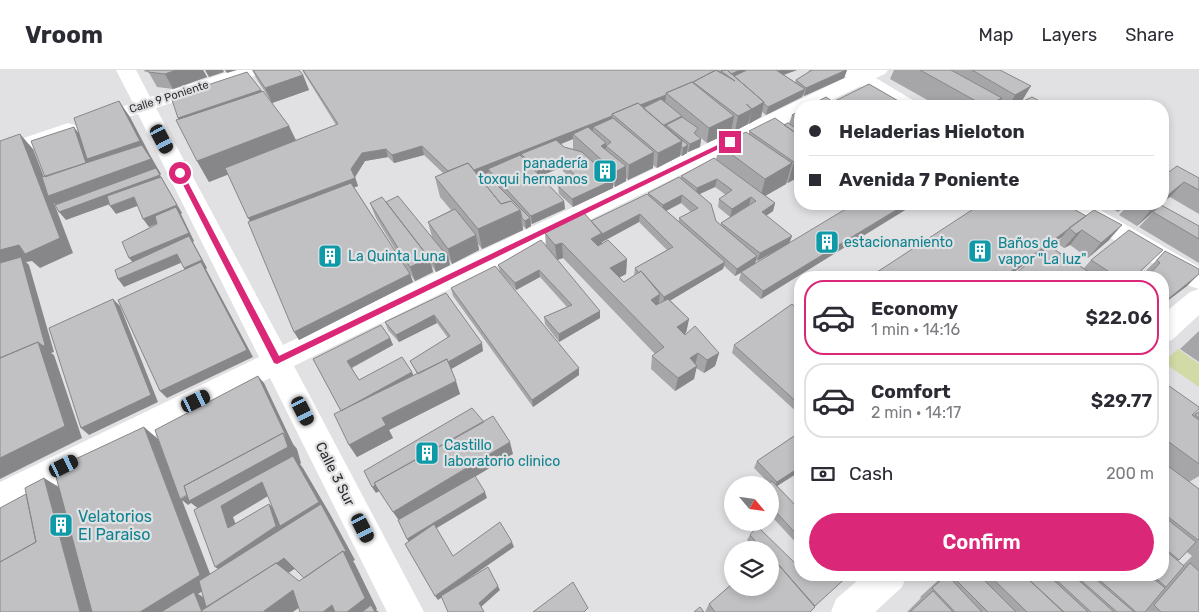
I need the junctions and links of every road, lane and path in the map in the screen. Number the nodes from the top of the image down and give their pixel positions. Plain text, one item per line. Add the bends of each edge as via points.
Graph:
1 (126, 70) edge
2 (253, 70) edge
3 (862, 73) edge
4 (814, 100) edge
5 (900, 100) edge
6 (145, 105) junction
7 (794, 111) edge
8 (114, 115) edge
9 (85, 125) edge
10 (0, 153) edge
11 (1082, 210) edge
12 (1199, 279) edge
13 (1199, 299) edge
14 (1169, 326) edge
15 (277, 361) junction
16 (0, 498) edge
17 (883, 581) edge
18 (406, 612) edge
19 (849, 612) edge

1 - 6 street, Calle 3 Sur
2 - 6 street, Calle 9 Poniente
3 - 4 street
3 - 5 street
6 - 8 street, Calle 9 Poniente
6 - 15 street, Calle 3 Sur
7 - 15 street
9 - 10 street
11 - 12 street
13 - 14 street
15 - 16 street
15 - 18 street, Calle 3 Sur
17 - 19 street

